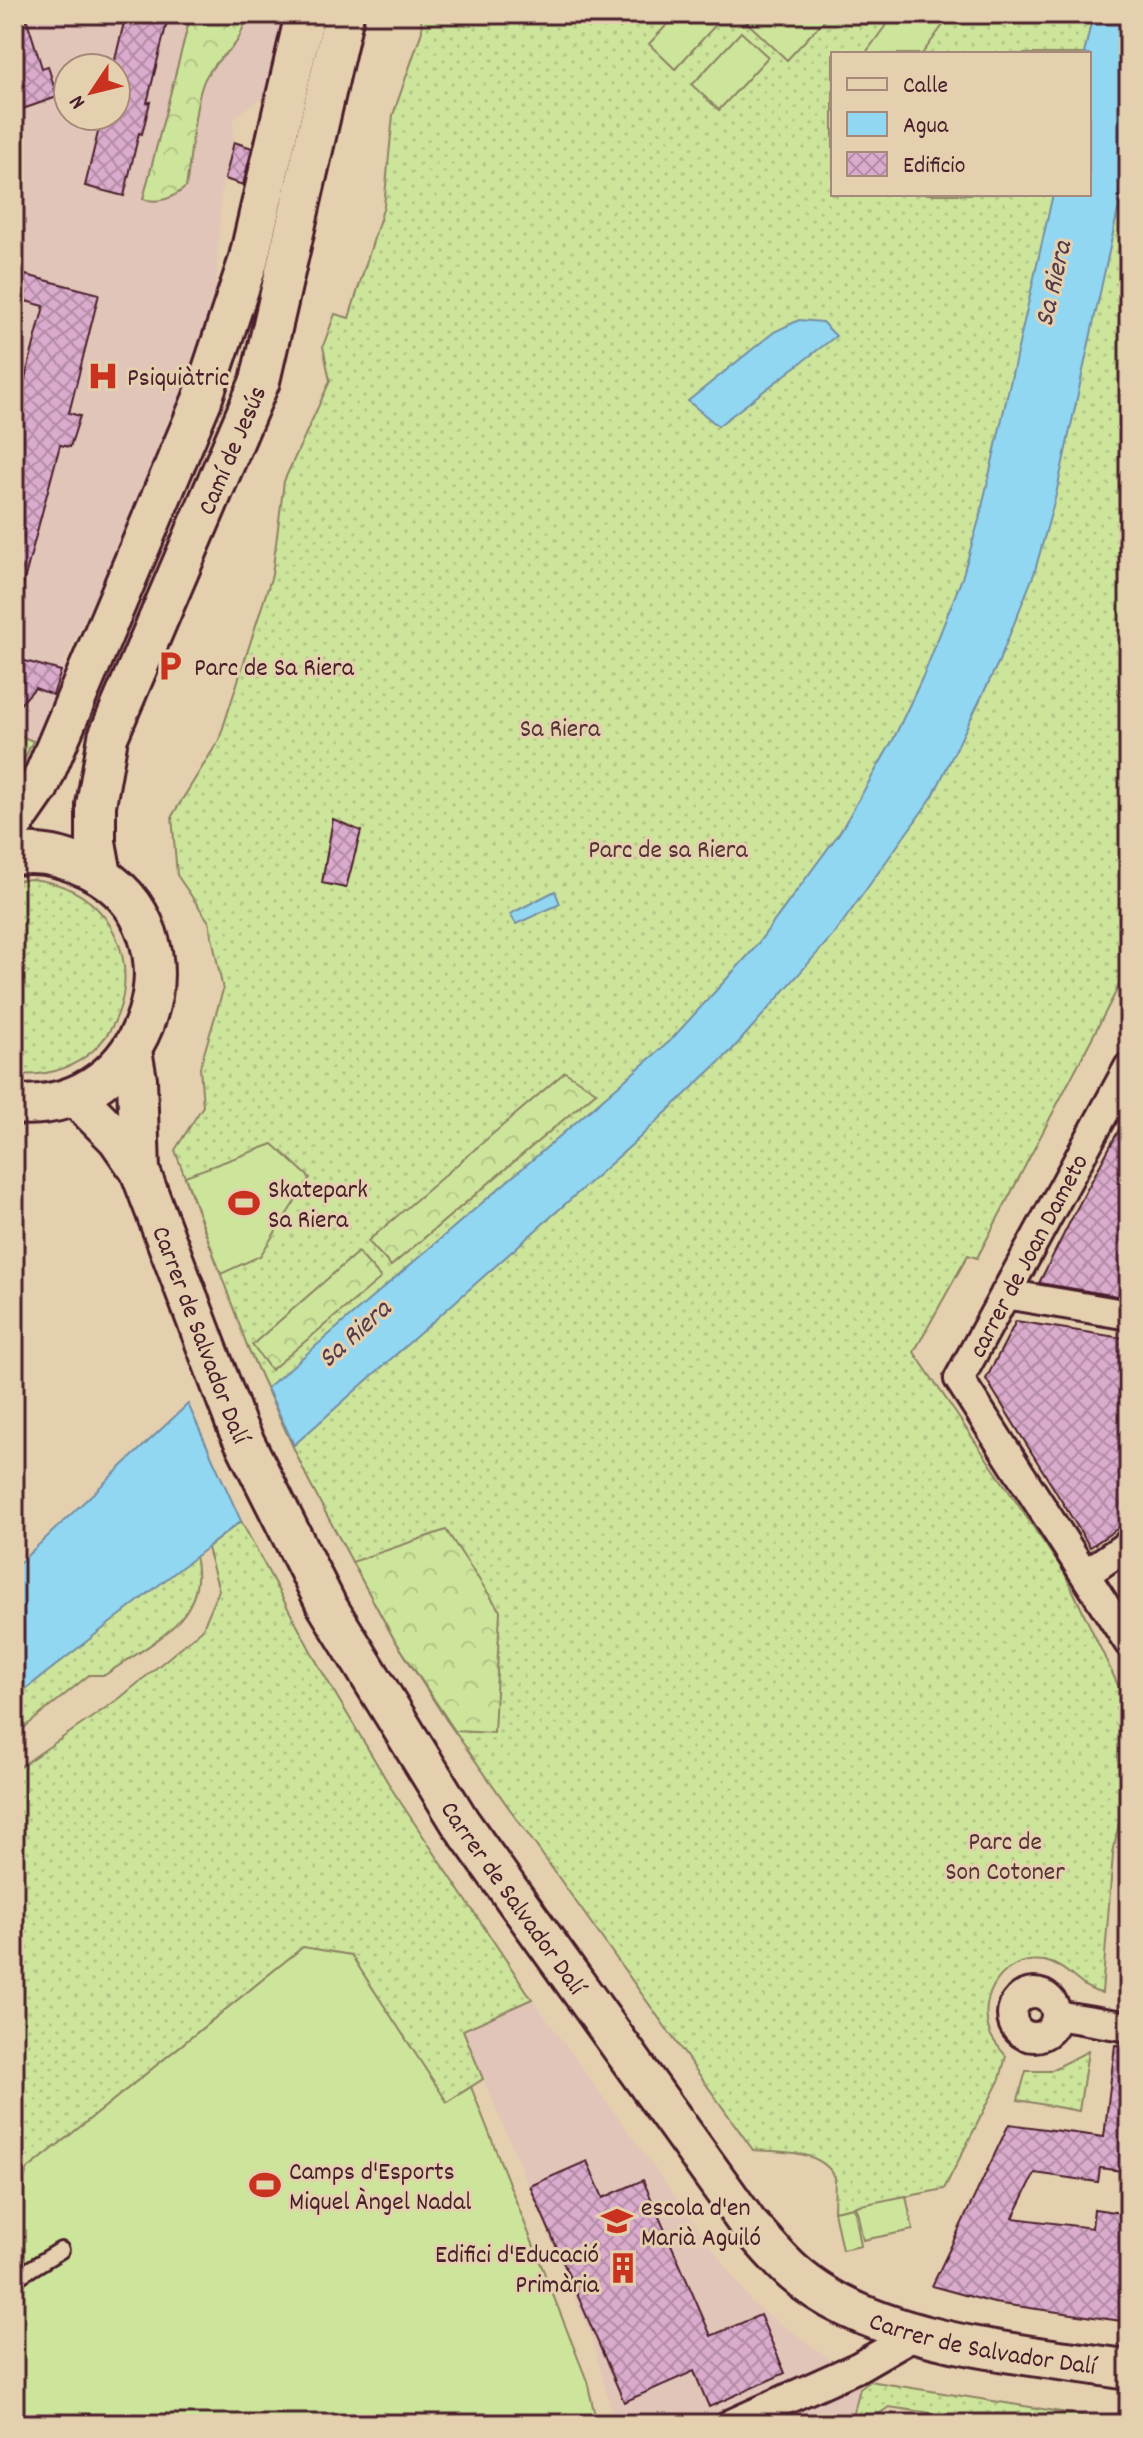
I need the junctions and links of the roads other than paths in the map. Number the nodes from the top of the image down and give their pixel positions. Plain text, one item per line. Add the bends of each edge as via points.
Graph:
1 (305, 14) edge
2 (344, 14) edge
3 (14, 823) edge
4 (14, 855) edge
5 (102, 875) junction
6 (132, 1051) junction
7 (1129, 1067) edge
8 (75, 1096) junction
9 (21, 1109) edge
10 (140, 1171) junction
11 (1005, 1294) junction
12 (1129, 1315) edge
13 (1129, 1544) edge
14 (1087, 1573) junction
15 (1129, 1643) edge
16 (1056, 2015) dead end
17 (1129, 2027) edge
18 (61, 2250) dead end
19 (14, 2279) edge
20 (915, 2334) junction
21 (1129, 2370) edge
22 (731, 2424) edge

1 - 3 main road, Camí de Jesús via 248,262 202,400 39,787
2 - 5 main road, Camí de Jesús via 260,381 108,737 96,805
4 - 5 main road via 55,855
5 - 6 main road via 129,902 152,956 151,997
6 - 8 main road via 106,1077
6 - 10 main road, Carrer de Salvador Dalí
7 - 11 street, carrer de Joan Dameto
8 - 9 main road
8 - 10 main road, Carrer de Salvador Dalí via 117,1138
10 - 20 main road, Carrer de Salvador Dalí via 237,1427 327,1606 460,1822 748,2224 795,2274 856,2311
11 - 12 street
11 - 14 street, carrer de Joan Dameto via 959,1379
13 - 14 street
14 - 15 street, carrer de Joan Dameto
16 - 17 street
18 - 19 lane
20 - 21 main road, Carrer de Salvador Dalí
20 - 22 street via 858,2367

